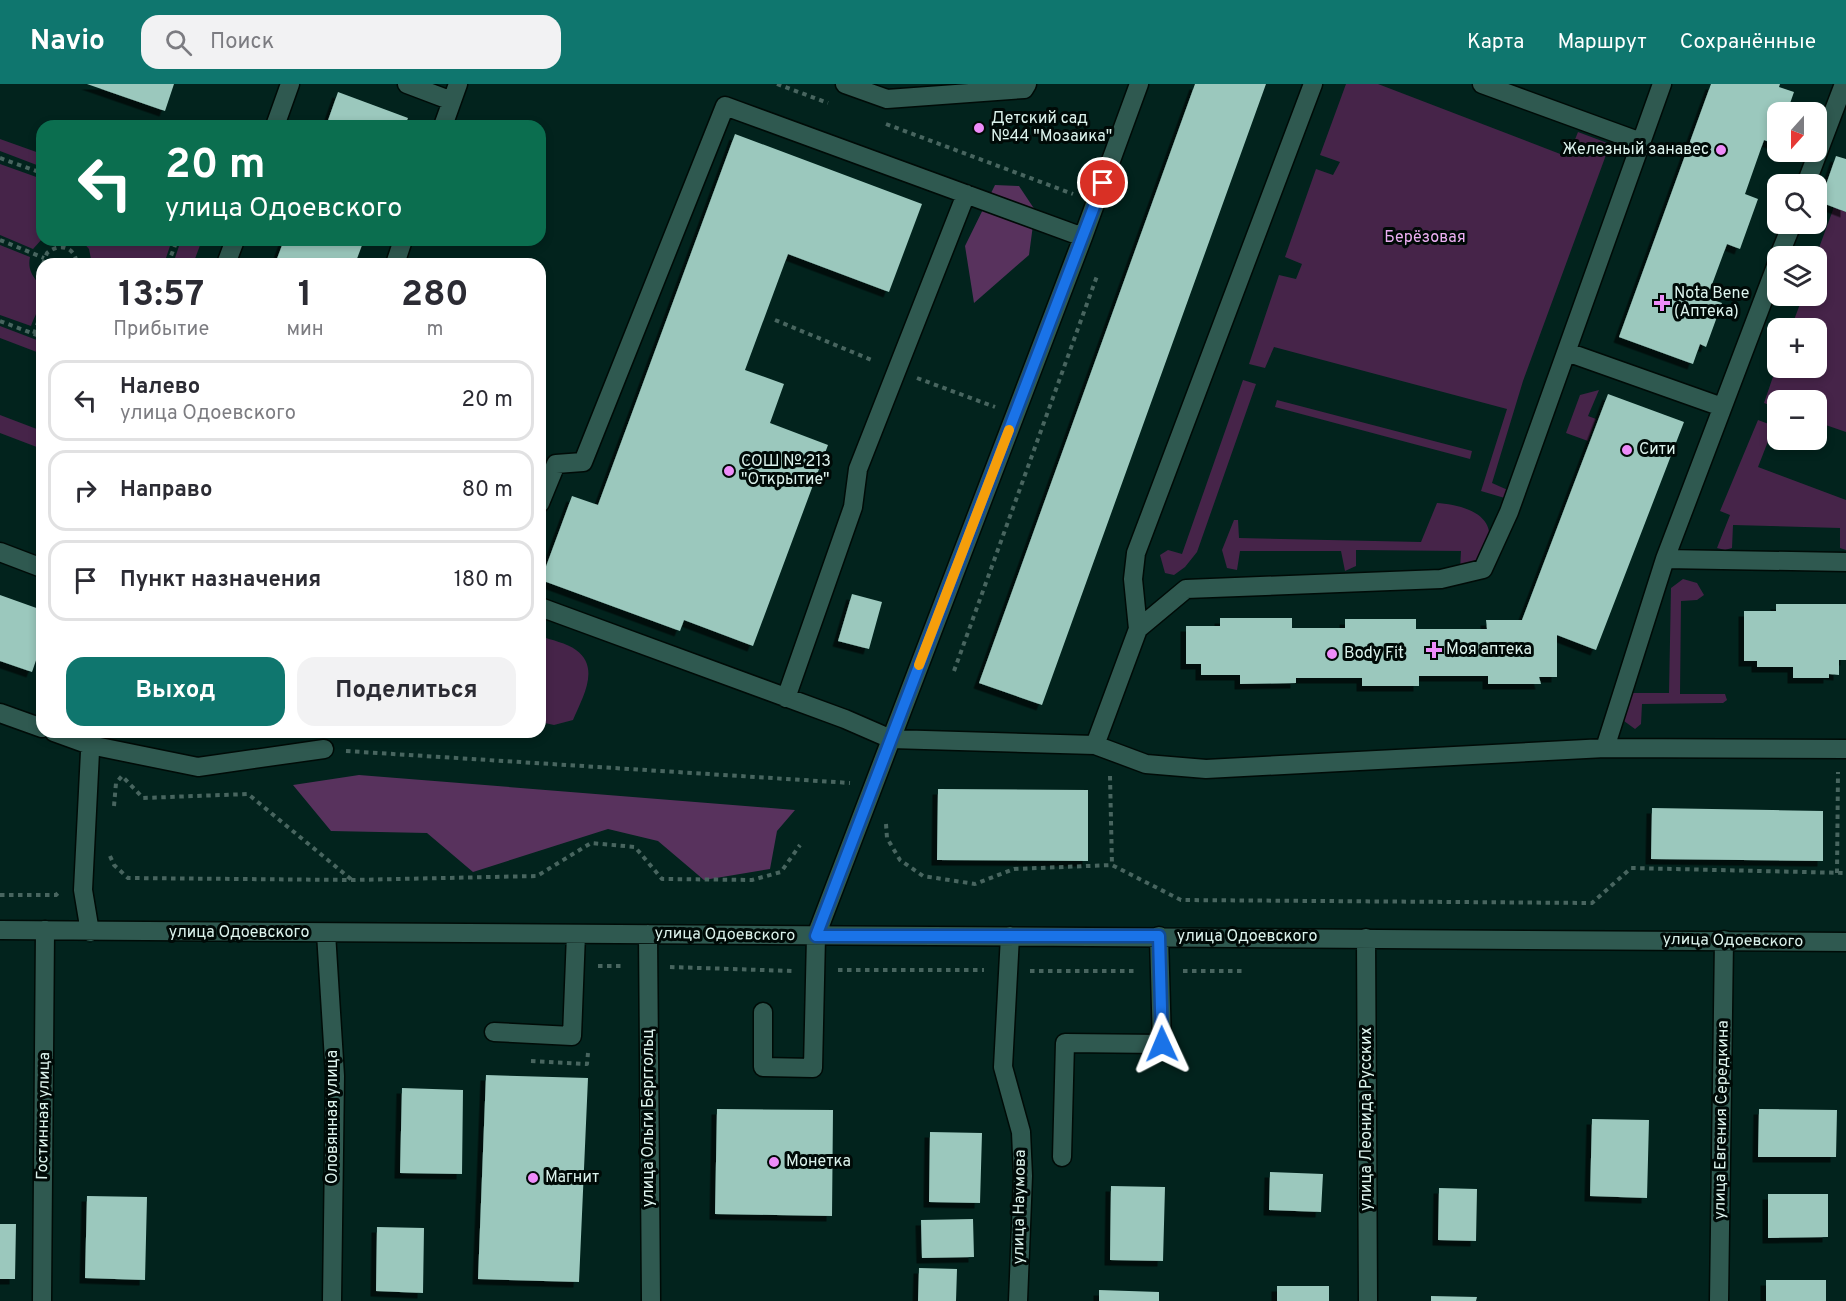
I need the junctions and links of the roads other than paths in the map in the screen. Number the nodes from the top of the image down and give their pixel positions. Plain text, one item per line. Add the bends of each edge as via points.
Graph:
1 (290, 84) edge
2 (407, 84) edge
3 (845, 84) edge
4 (1027, 84) edge
5 (1139, 84) edge
6 (1313, 84) edge
7 (1482, 84) edge
8 (1662, 84) edge
9 (1844, 84) edge
10 (455, 92) edge
11 (277, 120) edge
12 (446, 120) edge
13 (1641, 142) junction
14 (1810, 174) edge
15 (966, 194) junction
16 (1083, 237) junction
17 (1767, 290) edge
18 (1567, 352) junction
19 (1722, 407) junction
20 (546, 488) edge
21 (0, 552) edge
22 (1665, 559) junction
23 (1846, 562) edge
24 (36, 566) edge
25 (546, 609) edge
26 (1138, 629) junction
27 (786, 698) junction
28 (0, 713) edge
29 (36, 726) edge
30 (91, 738) edge
31 (891, 739) junction
32 (1102, 746) junction
33 (1605, 748) junction
34 (324, 749) road end
35 (1842, 749) edge
36 (0, 930) edge
37 (45, 930) junction
38 (90, 932) junction
39 (326, 933) junction
40 (576, 934) junction
41 (648, 934) junction
42 (816, 936) junction
43 (1010, 936) junction
44 (1159, 936) junction
45 (1366, 938) junction
46 (1724, 940) junction
47 (1846, 942) edge
48 (763, 1012) dead end
49 (494, 1032) dead end
50 (1062, 1157) dead end
51 (42, 1301) edge
52 (332, 1301) edge
53 (651, 1301) edge
54 (1018, 1301) edge
55 (1368, 1301) edge
56 (1719, 1301) edge

1 - 11 street
2 - 10 street
3 - 4 street via 887,99 1024,89
5 - 16 street
6 - 26 street via 1136,553 1133,579
7 - 13 street
8 - 13 street
9 - 14 street
10 - 12 street
13 - 18 street
15 - 16 street
15 - 20 street via 725,106 583,462 556,464
15 - 27 street via 858,469 853,507
16 - 31 street
17 - 19 street
18 - 19 street
18 - 26 street via 1509,512 1483,569 1441,579 1186,589
19 - 22 street
21 - 24 street
22 - 23 street
22 - 33 street
25 - 27 street
26 - 32 street
27 - 31 street
28 - 29 street
30 - 34 street via 198,766
30 - 38 street via 83,890
31 - 32 street
31 - 42 street
32 - 33 street via 1146,764 1206,769
33 - 35 street
36 - 37 street, улица Одоевского
37 - 38 street, улица Одоевского
37 - 51 street, Гостинная улица
38 - 39 street, улица Одоевского
39 - 40 street, улица Одоевского
39 - 52 street, Оловянная улица via 335,1076
40 - 41 street, улица Одоевского
40 - 49 street via 572,1036
41 - 42 street, улица Одоевского
41 - 53 street, улица Ольги Берггольц
42 - 43 street, улица Одоевского
42 - 48 street via 813,1068 763,1067
43 - 44 street, улица Одоевского
43 - 54 street, улица Наумова via 1003,1067 1021,1132
44 - 45 street, улица Одоевского
44 - 50 street via 1162,1044 1065,1043
45 - 46 street, улица Одоевского
45 - 55 street, улица Леонида Русских
46 - 47 street, улица Одоевского
46 - 56 street, улица Евгения Середкина

